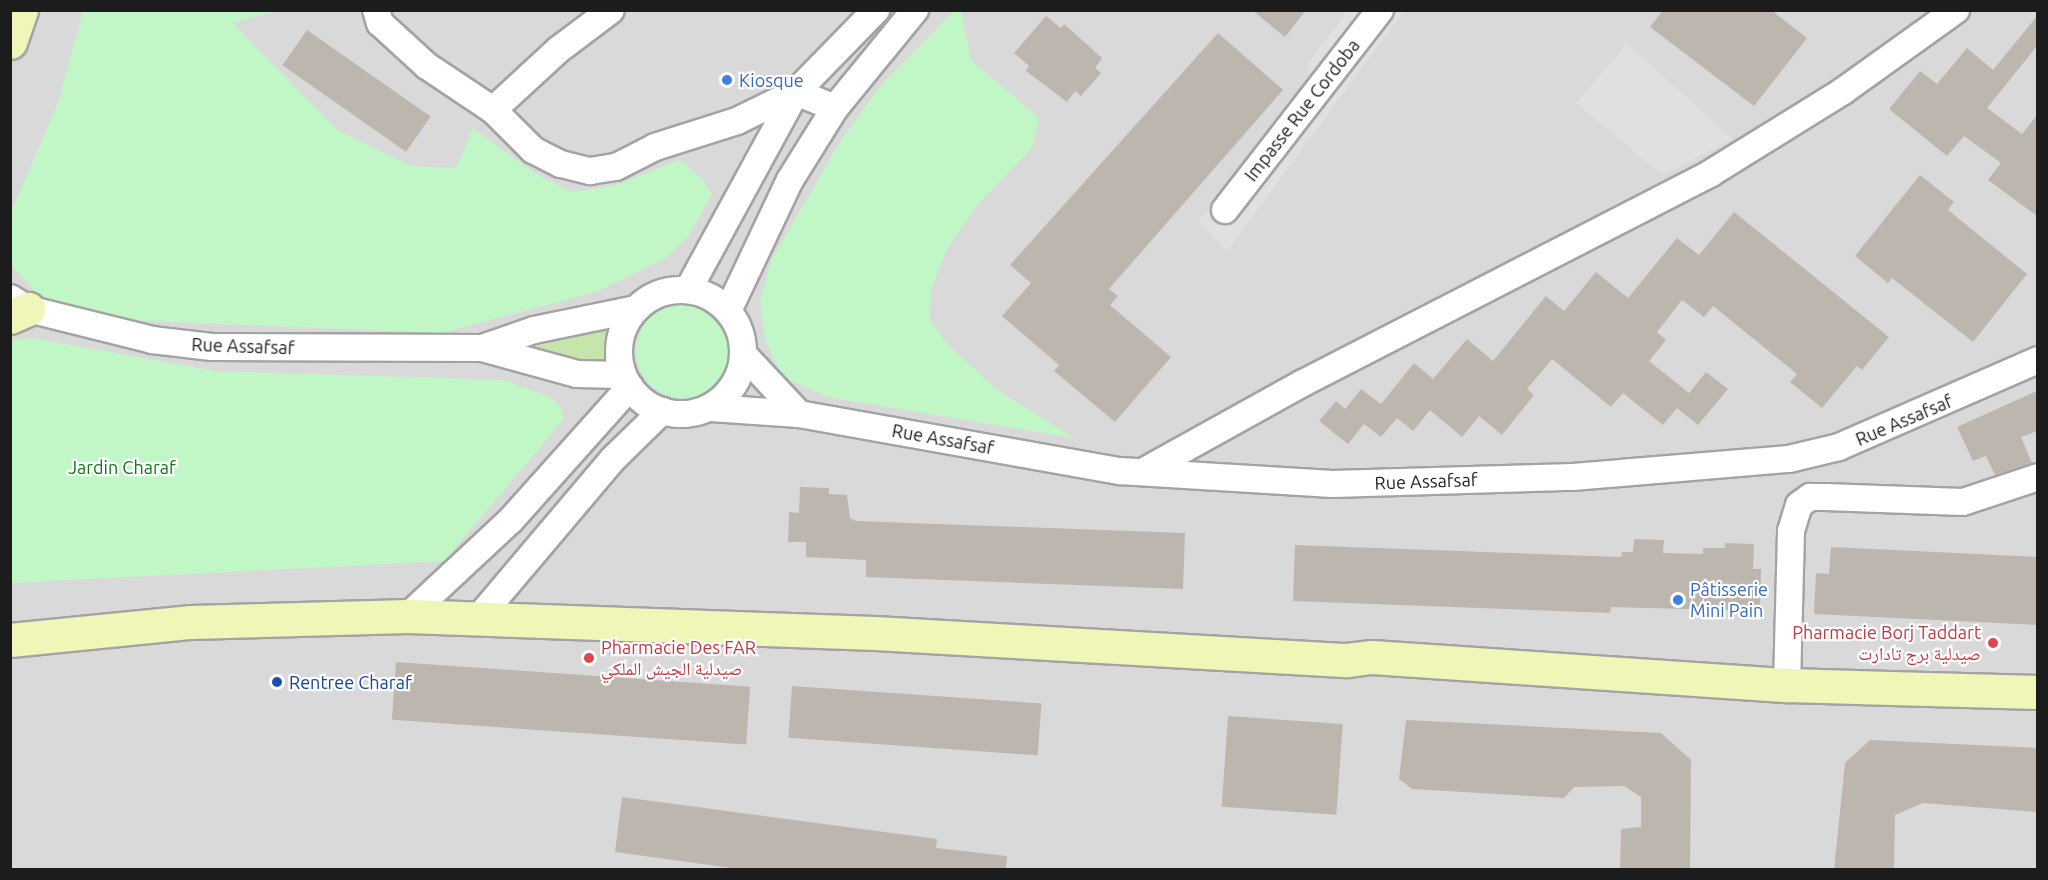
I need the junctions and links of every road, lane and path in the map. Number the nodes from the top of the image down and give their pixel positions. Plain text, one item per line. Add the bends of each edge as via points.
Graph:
1 (21, 10) edge
2 (376, 10) edge
3 (611, 10) edge
4 (876, 10) edge
5 (915, 10) edge
6 (1380, 10) edge
7 (1956, 10) edge
8 (10, 42) edge
9 (796, 92) junction
10 (835, 108) junction
11 (493, 110) junction
12 (1225, 210) dead end
13 (688, 290) junction
14 (16, 308) edge
15 (636, 309) junction
16 (728, 311) junction
17 (482, 348) junction
18 (744, 356) junction
19 (2037, 360) edge
20 (626, 381) junction
21 (711, 408) junction
22 (662, 411) junction
23 (799, 414) junction
24 (1145, 470) junction
25 (2037, 477) edge
26 (408, 616) junction
27 (476, 621) junction
28 (18, 642) edge
29 (1787, 686) junction
30 (2037, 692) edge

1 - 8 main road
2 - 11 street via 380,23 428,66
3 - 11 street via 558,50
4 - 9 street
5 - 10 street
6 - 12 street, Impasse Rue Cordoba
7 - 24 street via 1843,91 1711,173 1303,383
9 - 10 street
9 - 11 street via 738,121 655,147 616,167 590,171 561,164 533,150
9 - 13 street
10 - 16 street via 790,180
13 - 15 street via 660,293
13 - 16 street via 710,297
14 - 17 street, Rue Assafsaf via 152,340 212,347
15 - 17 street, Rue Assafsaf via 534,330
15 - 20 street via 621,340
16 - 18 street via 737,324
17 - 20 street, Rue Assafsaf via 577,374
18 - 21 street via 739,376
18 - 23 street
19 - 24 street, Rue Assafsaf via 1839,447 1789,459 1573,477 1333,484
20 - 22 street via 644,402
20 - 26 street via 510,521
21 - 22 street via 687,414
21 - 23 street, Rue Assafsaf
22 - 27 street via 613,459
23 - 24 street, Rue Assafsaf via 1120,471
25 - 29 street via 1963,502 1810,497 1799,505 1791,531
26 - 27 main road
26 - 28 main road via 191,622
27 - 29 main road via 875,633 1347,660 1372,657
29 - 30 main road

